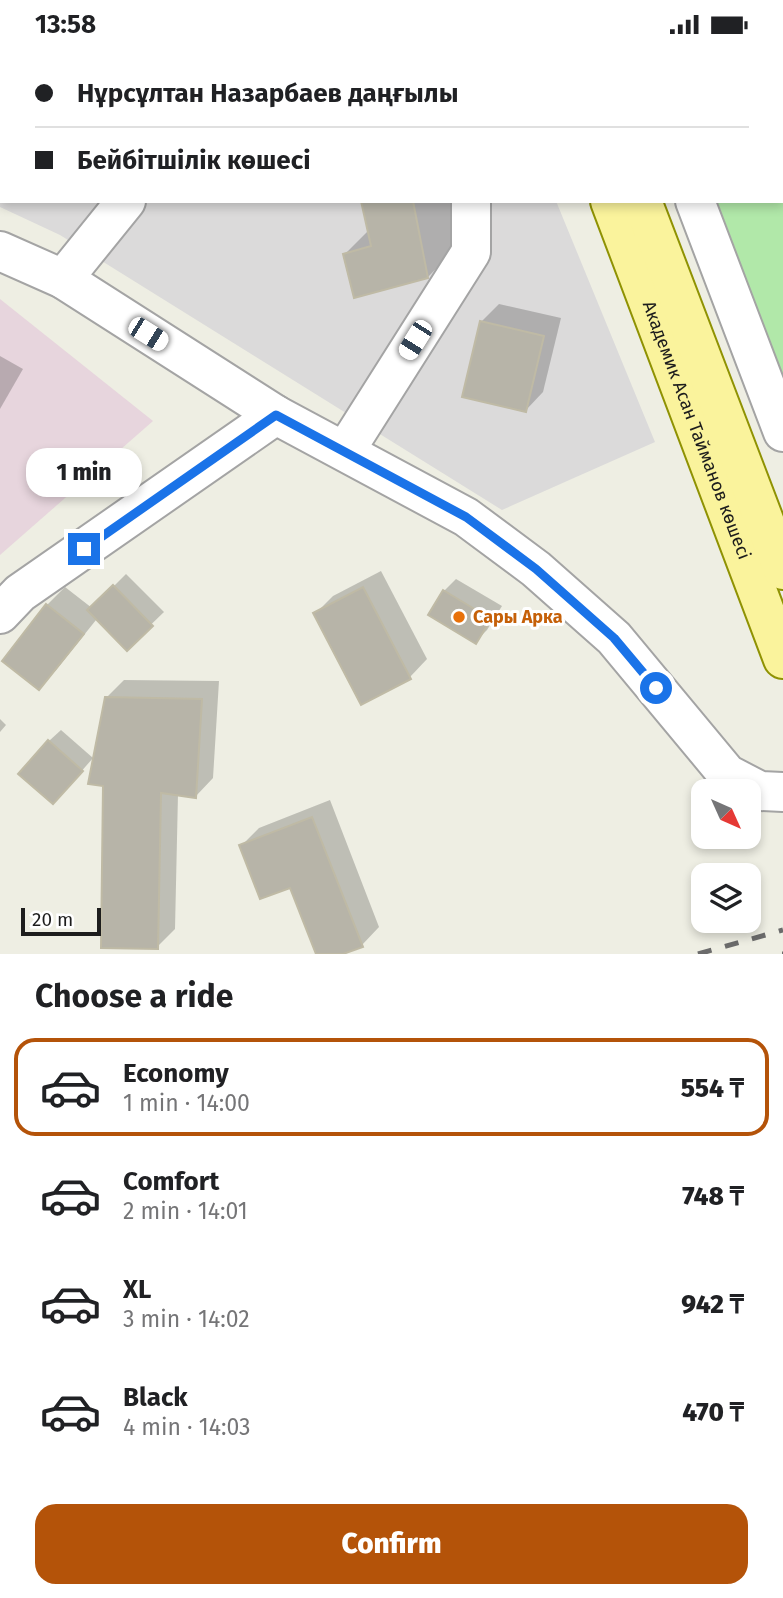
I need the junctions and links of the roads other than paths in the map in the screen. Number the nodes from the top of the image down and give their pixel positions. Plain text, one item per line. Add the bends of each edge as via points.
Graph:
1 (124, 203) edge
2 (471, 203) edge
3 (611, 203) edge
4 (643, 203) edge
5 (696, 203) edge
6 (0, 251) edge
7 (63, 279) junction
8 (276, 415) junction
9 (783, 432) edge
10 (345, 451) junction
11 (783, 570) edge
12 (0, 614) edge
13 (783, 659) edge
14 (783, 792) edge

1 - 7 street
2 - 10 street via 471,252
3 - 13 main road, Академик Асан Тайманов көшесі
4 - 11 main road, Академик Асан Тайманов көшесі
5 - 9 street
6 - 7 street
7 - 8 street
8 - 10 street
8 - 12 street via 20,593
10 - 14 street via 466,517 536,569 614,638 727,774 760,791

